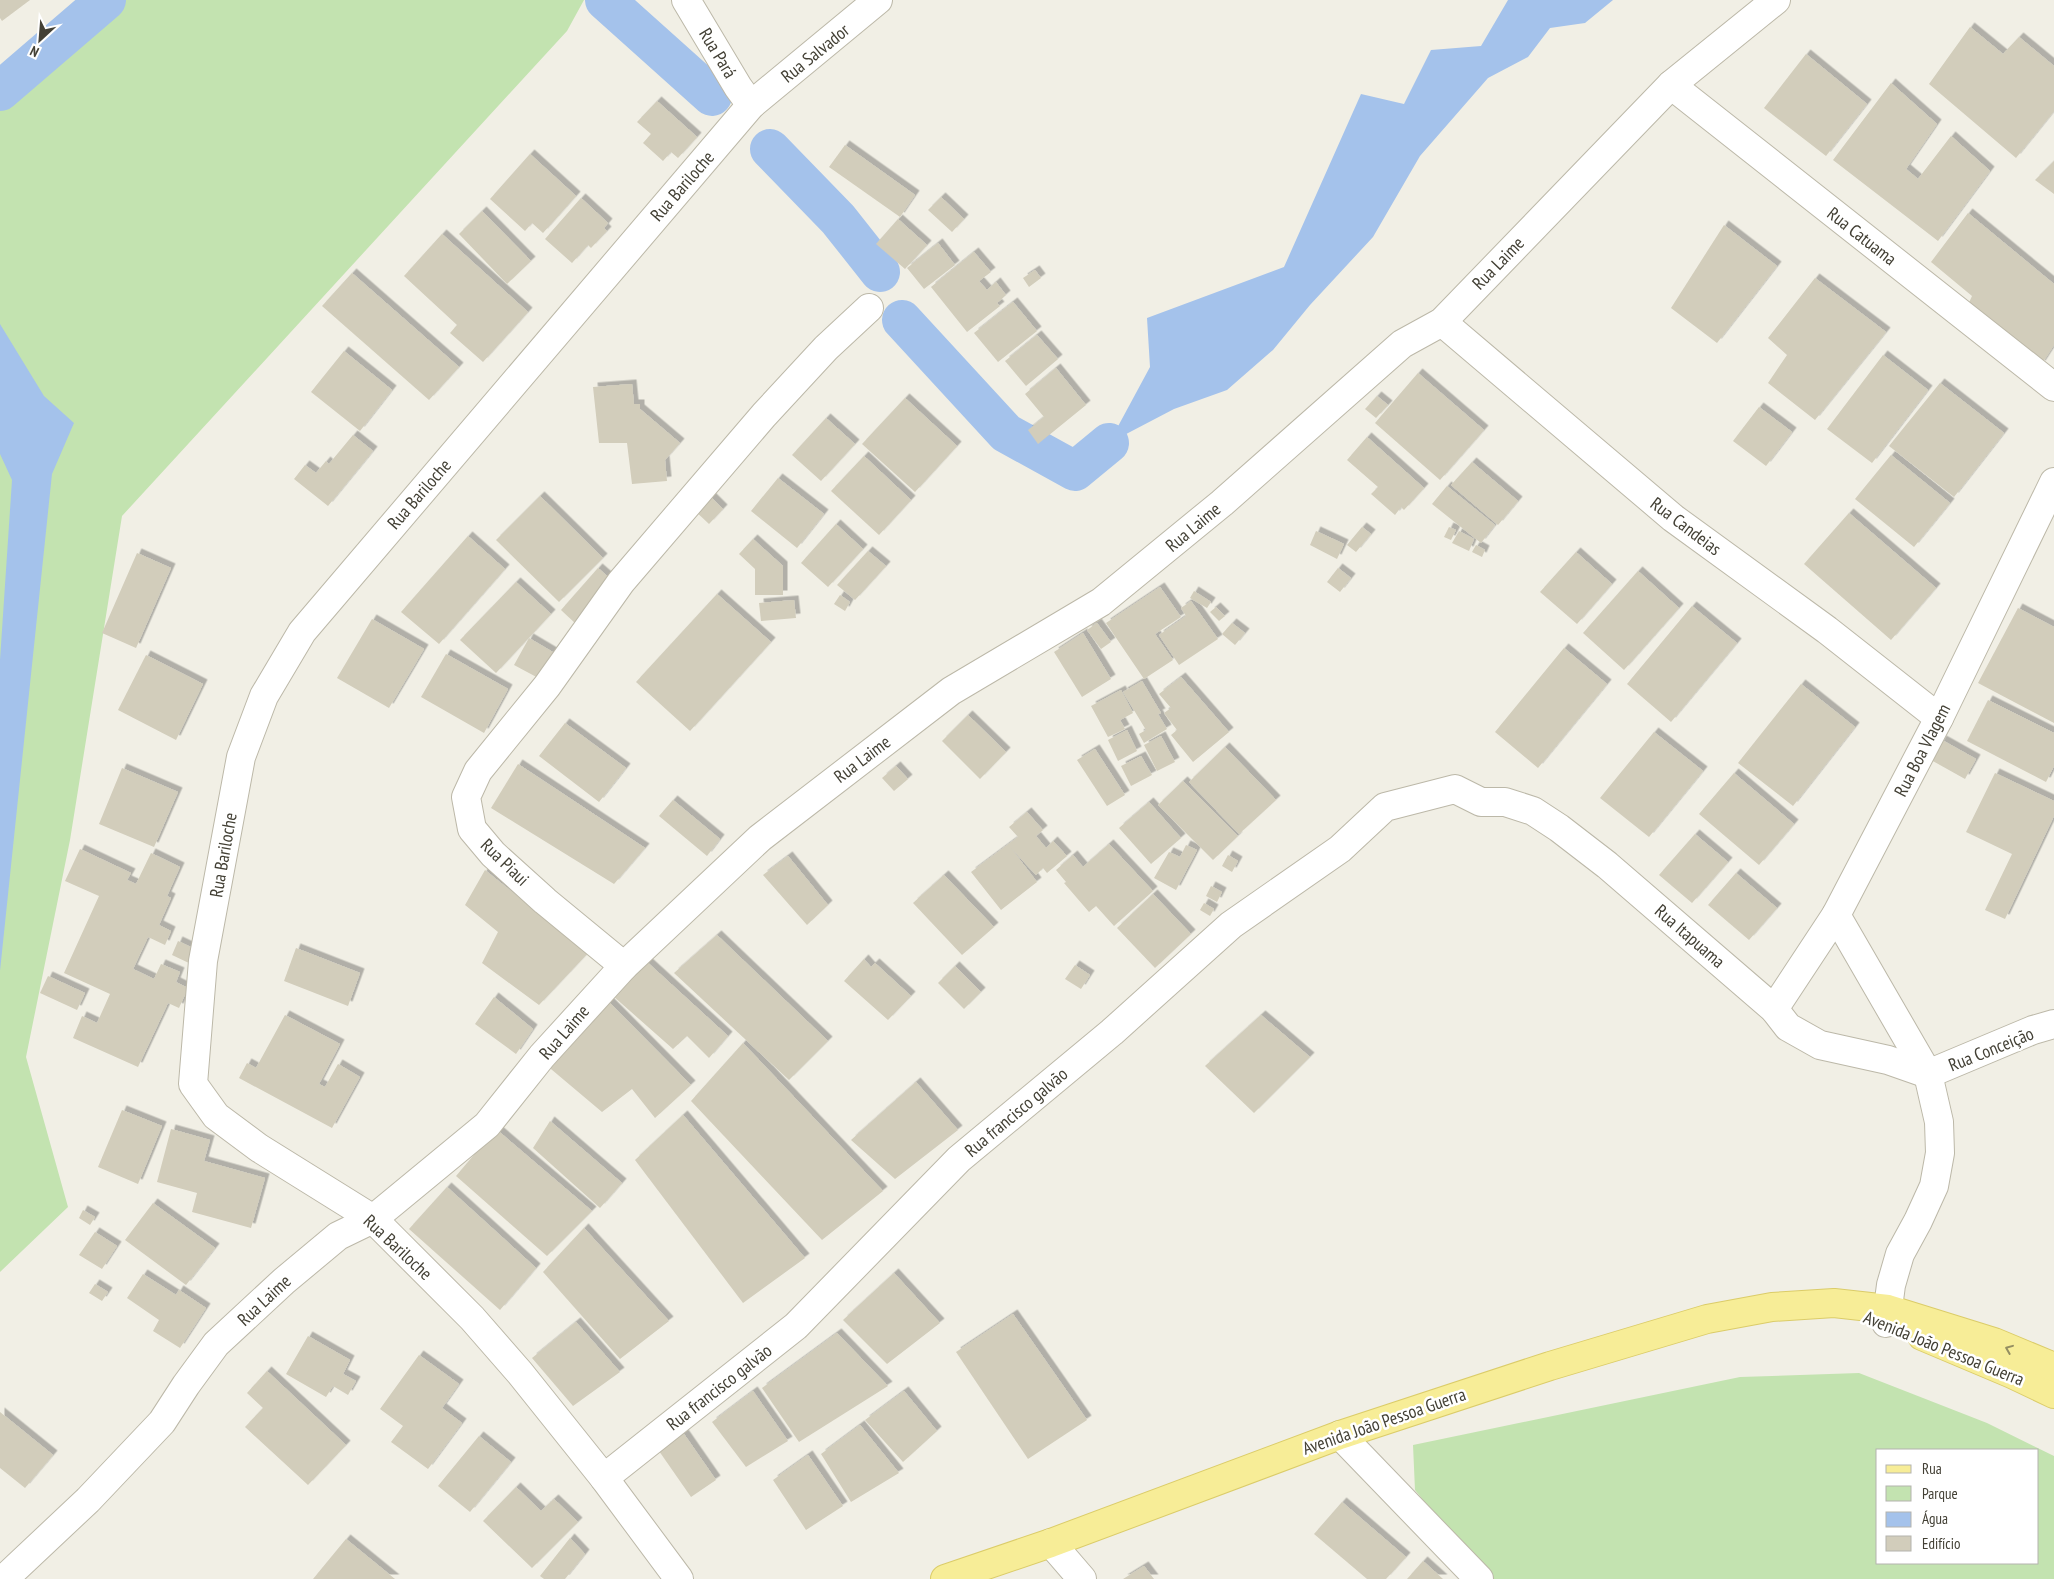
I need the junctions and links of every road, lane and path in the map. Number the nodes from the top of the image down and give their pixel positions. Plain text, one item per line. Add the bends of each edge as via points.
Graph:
1 (686, 0) edge
2 (878, 0) edge
3 (1776, 0) edge
4 (1671, 85) junction
5 (751, 105) junction
6 (869, 308) dead end
7 (1442, 322) junction
8 (2054, 387) edge
9 (2054, 482) edge
10 (2047, 506) edge
11 (1939, 718) junction
12 (1455, 788) joint
13 (1836, 915) junction
14 (624, 966) junction
15 (1774, 1009) junction
16 (2054, 1024) edge
17 (1928, 1074) junction
18 (373, 1219) junction
19 (1887, 1316) junction
20 (2054, 1367) edge
21 (2054, 1394) edge
22 (1340, 1435) junction
23 (604, 1478) junction
24 (1051, 1543) junction
25 (4, 1579) edge
26 (680, 1579) edge
27 (946, 1579) edge
28 (1082, 1579) edge
29 (1479, 1579) edge

1 - 5 street, Rua Pará
2 - 5 street, Rua Salvador
3 - 4 street, Rua Laime
4 - 7 street, Rua Laime
4 - 8 street, Rua Catuama
5 - 18 street, Rua Bariloche via 302,632 264,696 241,757 203,961 193,1084 216,1116 259,1148
6 - 14 street, Rua Piaui via 764,414 627,575 547,686 478,771 466,797 472,829 492,854
7 - 11 street, Rua Candeias via 1673,518 1827,630
7 - 14 street, Rua Laime via 1402,344 1222,503 1101,602 951,691 760,838
9 - 10 street, Rua Boa VIagem
10 - 11 street, Rua Boa VIagem
11 - 13 street, Rua Boa VIagem
12 - 15 street, Rua Itapuama via 1481,802 1505,802 1533,811 1559,828 1607,865
12 - 23 street, Rua francisco galvão via 1385,807 1340,849 1231,925 1112,1032 959,1159 796,1326
13 - 15 street, Rua Boa VIagem
13 - 17 street
14 - 18 street, Rua Laime via 542,1056 487,1125
15 - 17 street, Rua Itapuama via 1788,1027 1820,1045 1888,1060
16 - 17 street, Rua Conceição
17 - 19 street via 1939,1122 1940,1153 1934,1186 1900,1254
18 - 23 street, Rua Bariloche via 472,1318
18 - 25 street, Rua Laime via 338,1236 216,1344 162,1422 88,1500
20 -> 19 main road, Avenida João Pessoa Guerra via 1994,1342
19 - 21 main road, Avenida João Pessoa Guerra
19 - 22 main road, Avenida João Pessoa Guerra via 1834,1303 1772,1307 1707,1319 1550,1366
22 - 24 main road, Avenida João Pessoa Guerra
22 - 29 street
23 - 26 street, Rua Bariloche
24 - 27 main road, Avenida João Pessoa Guerra
24 - 28 street

